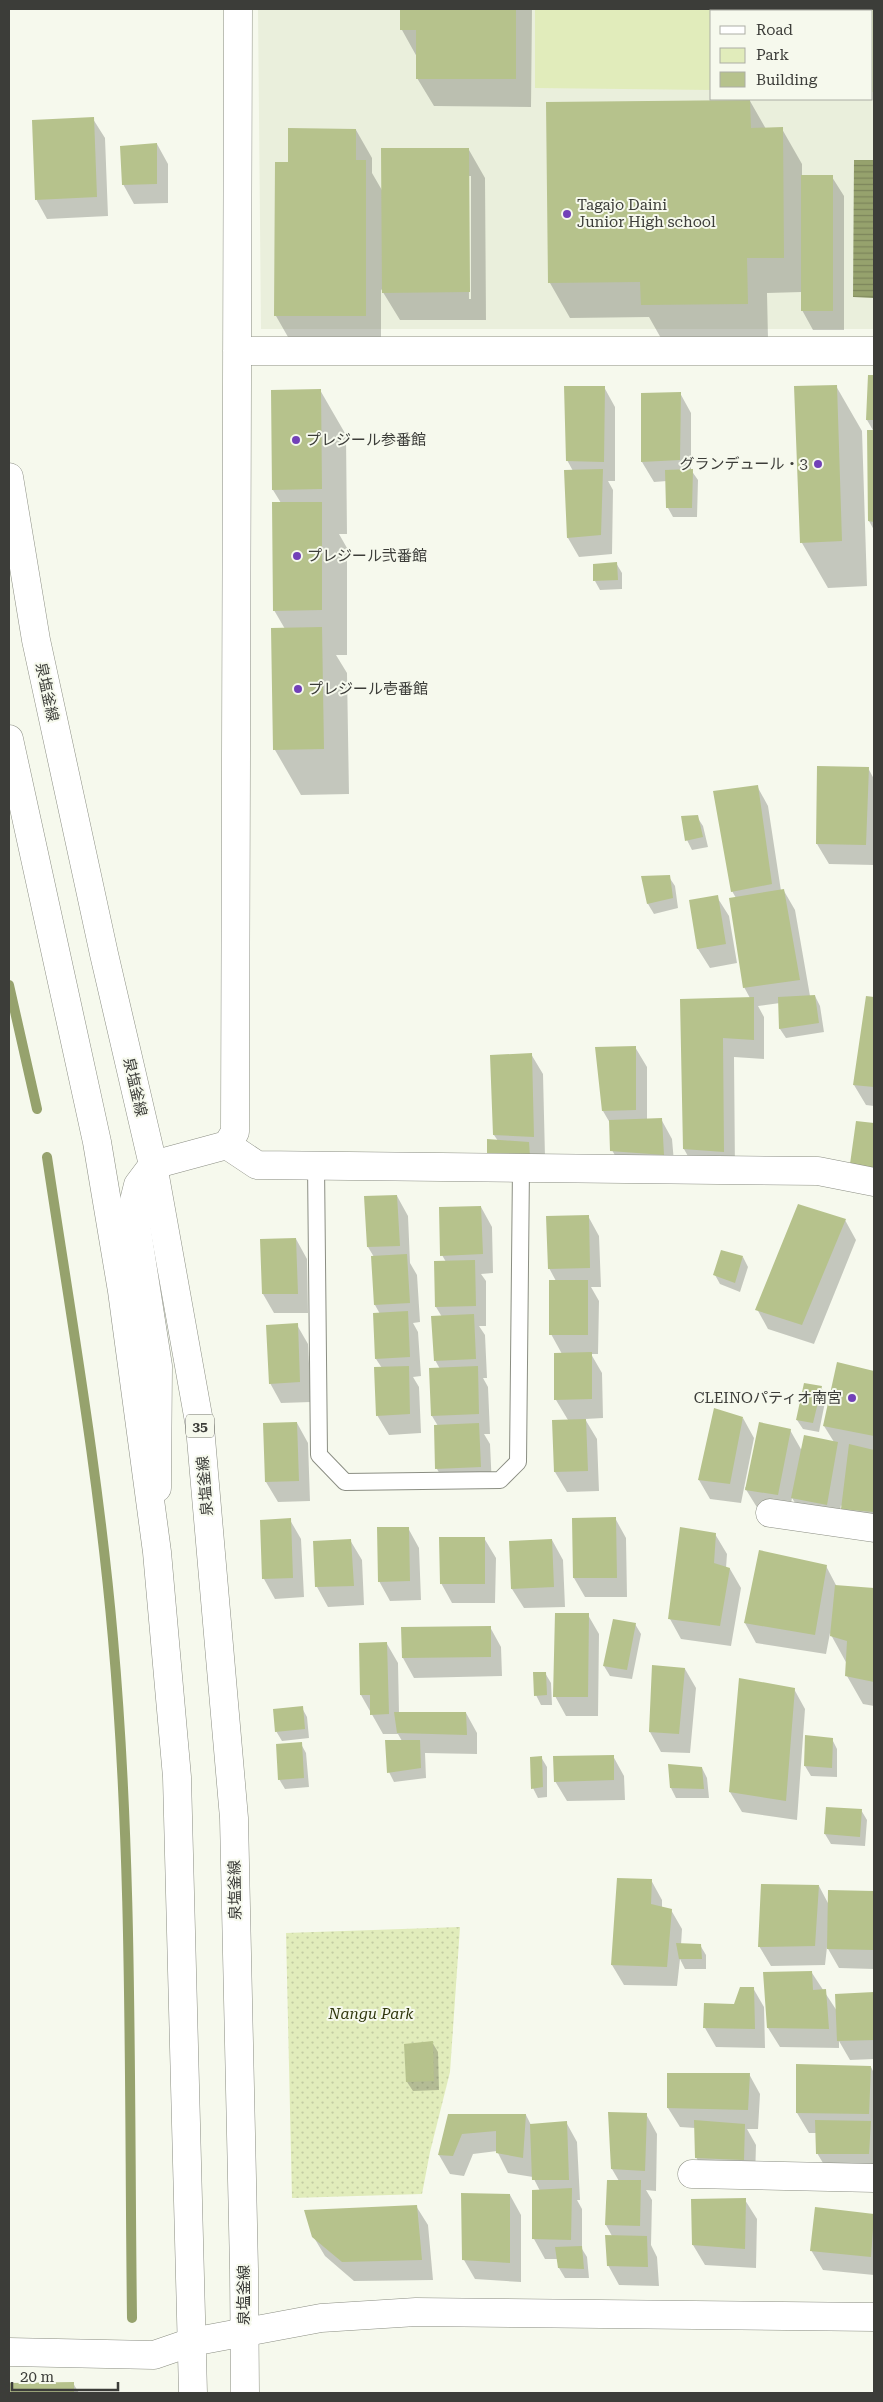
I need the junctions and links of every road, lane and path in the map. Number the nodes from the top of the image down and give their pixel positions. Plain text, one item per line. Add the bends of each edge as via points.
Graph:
1 (238, 9) edge
2 (237, 351) junction
3 (874, 351) edge
4 (9, 477) edge
5 (9, 739) edge
6 (227, 1145) junction
7 (153, 1165) junction
8 (316, 1165) junction
9 (521, 1167) junction
10 (874, 1182) edge
11 (770, 1513) dead end
12 (874, 1528) edge
13 (157, 1552) junction
14 (692, 2174) dead end
15 (874, 2178) edge
16 (874, 2317) edge
17 (245, 2331) junction
18 (192, 2342) junction
19 (9, 2352) edge
20 (193, 2393) edge
21 (245, 2393) edge

1 - 2 street
2 - 3 street
2 - 6 street via 235,1132
4 - 7 street, 泉塩釜線 / 35 via 36,640
5 - 13 street via 97,1142 122,1290
6 - 7 street
6 - 8 street via 257,1165
7 - 13 street via 138,1185 134,1205 158,1366
7 - 17 street, 泉塩釜線 / 35 via 200,1427 234,1818
8 - 9 street
8 - 9 lane via 319,1455 345,1482 500,1480 518,1462
9 - 10 street via 818,1171
11 - 12 street
13 - 18 street via 177,1777
14 - 15 street
16 - 17 street via 416,2312 321,2318
17 - 18 street
17 - 21 street, 泉塩釜線 / 35
18 - 19 street via 154,2355
18 - 20 street

